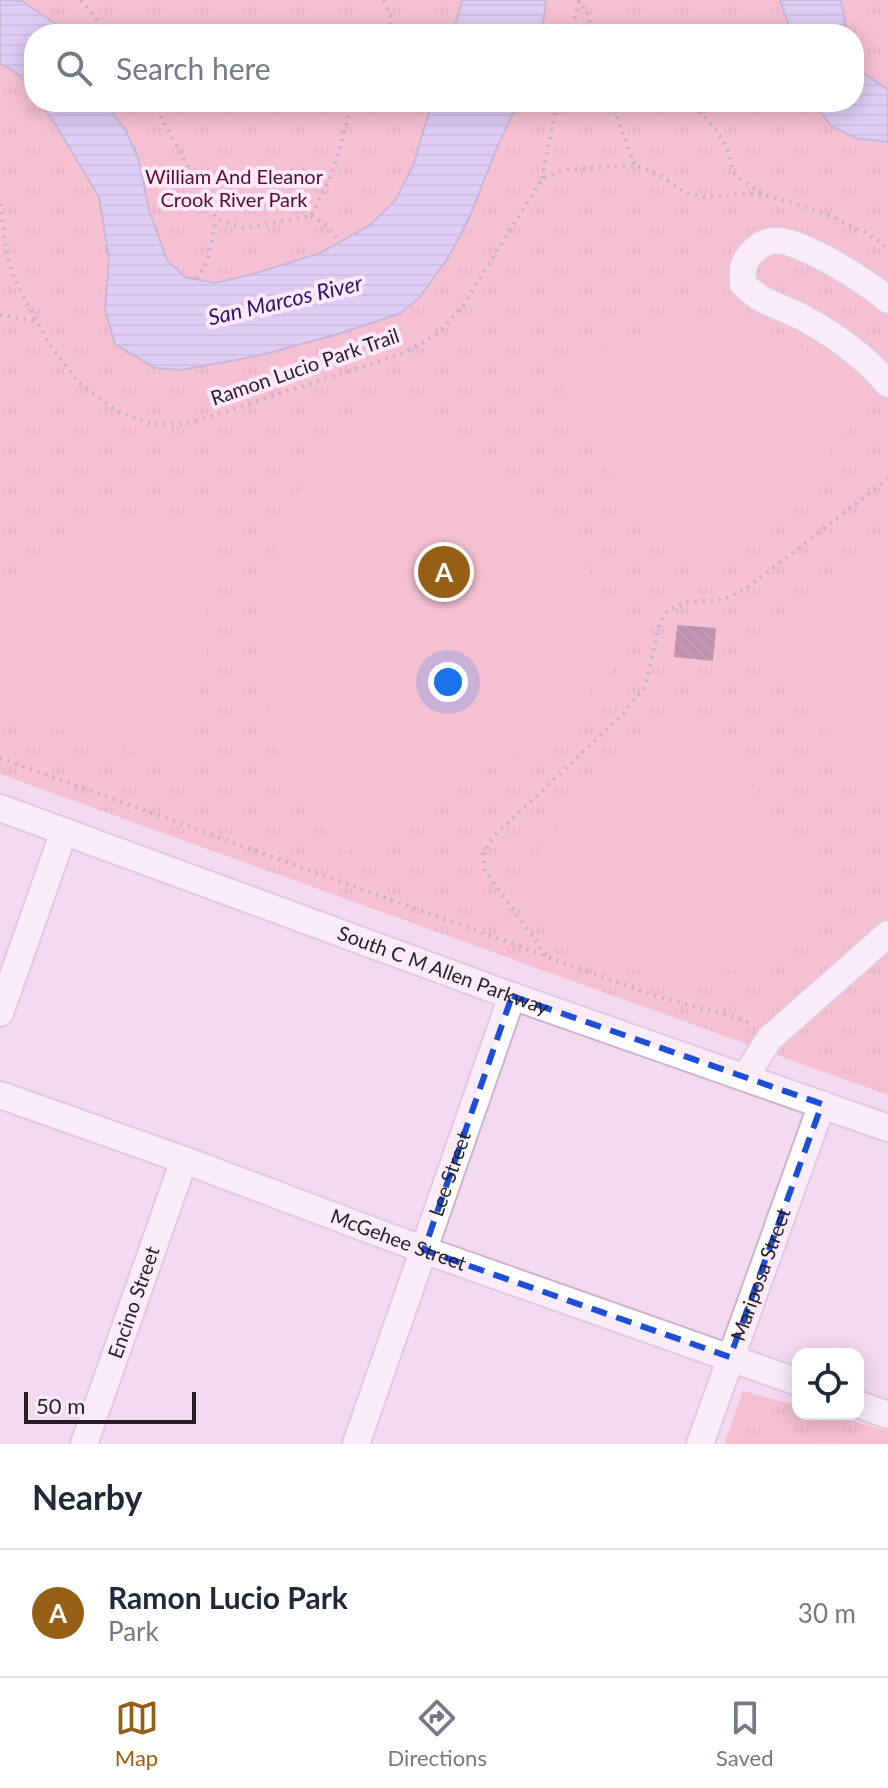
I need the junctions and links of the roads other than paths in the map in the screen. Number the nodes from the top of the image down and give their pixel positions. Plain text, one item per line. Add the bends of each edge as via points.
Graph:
1 (888, 300) edge
2 (888, 384) edge
3 (1, 810) edge
4 (64, 831) junction
5 (888, 934) edge
6 (7, 973) edge
7 (512, 996) junction
8 (0, 1013) edge
9 (746, 1076) junction
10 (0, 1095) edge
11 (822, 1104) junction
12 (888, 1128) edge
13 (184, 1160) junction
14 (424, 1250) junction
15 (730, 1357) junction
16 (792, 1380) edge
17 (864, 1406) edge
18 (888, 1415) edge
19 (84, 1444) edge
20 (356, 1444) edge
21 (700, 1444) edge

1 - 2 street via 825,258 784,242 771,241 753,250 744,266 743,284 755,297 808,320 852,348
3 - 4 street, South C M Allen Parkway
4 - 6 street
4 - 7 street, South C M Allen Parkway
5 - 9 street via 769,1039
6 - 8 street
7 - 9 street, South C M Allen Parkway
7 - 14 street, Lee Street
9 - 11 street, South C M Allen Parkway
10 - 13 street, McGehee Street
11 - 12 street, South C M Allen Parkway
11 - 15 street, Mariposa Street
13 - 14 street, McGehee Street
13 - 19 street, Encino Street
14 - 15 street, McGehee Street
14 - 20 street, Lee Street
15 - 16 street, McGehee Street
15 - 21 street, Mariposa Street
17 - 18 street

